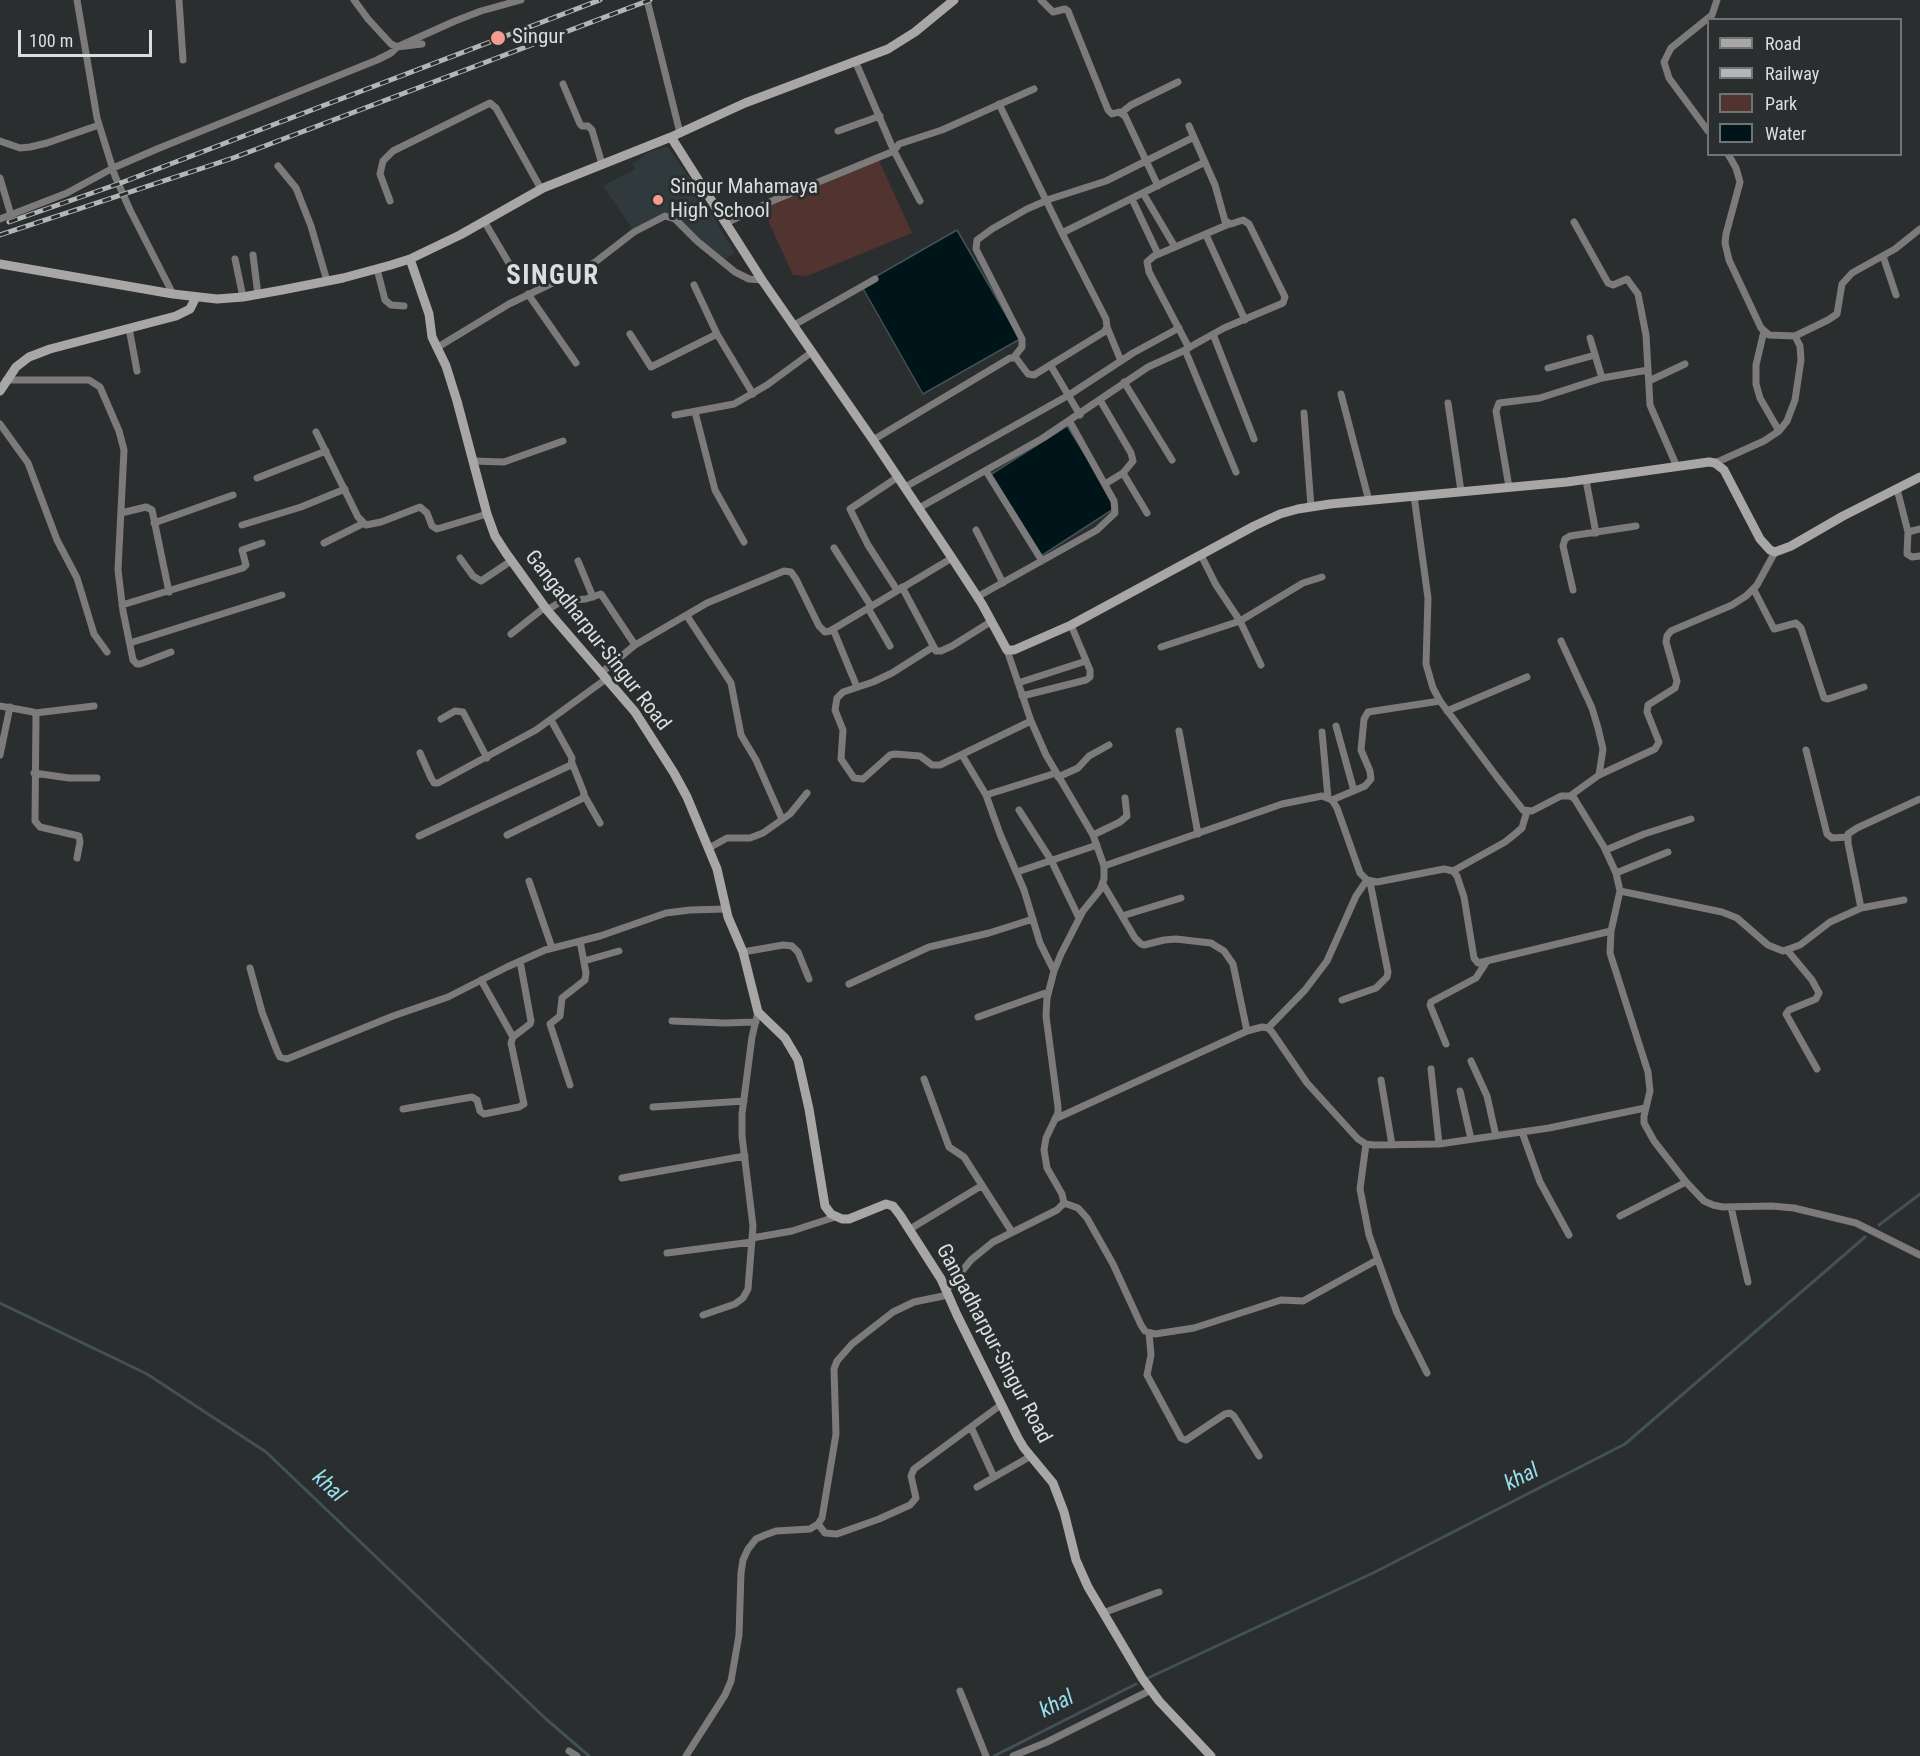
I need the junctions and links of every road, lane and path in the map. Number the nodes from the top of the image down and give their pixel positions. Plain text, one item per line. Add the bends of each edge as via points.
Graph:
1 (77, 0) edge
2 (179, 0) edge
3 (354, 0) edge
4 (521, 0) edge
5 (647, 0) edge
6 (954, 0) edge
7 (1041, 0) edge
8 (1717, 0) edge
9 (1708, 18) edge
10 (1707, 19) edge
11 (422, 44) dead end
12 (397, 47) junction
13 (183, 60) dead end
14 (856, 63) junction
15 (1178, 82) dead end
16 (563, 84) dead end
17 (1034, 89) dead end
18 (999, 104) junction
19 (1121, 113) junction
20 (880, 116) junction
21 (99, 125) junction
22 (1189, 126) dead end
23 (1707, 129) edge
24 (838, 130) dead end
25 (675, 135) junction
26 (1194, 137) junction
27 (0, 141) edge
28 (894, 151) junction
29 (1729, 156) edge
30 (1146, 161) junction
31 (1205, 162) junction
32 (602, 164) junction
33 (278, 166) dead end
34 (113, 168) junction
35 (0, 178) edge
36 (1158, 186) junction
37 (541, 189) junction
38 (1143, 194) junction
39 (1132, 199) junction
40 (390, 201) dead end
41 (920, 201) dead end
42 (1046, 201) junction
43 (11, 215) junction
44 (0, 219) edge
45 (484, 222) junction
46 (1574, 222) dead end
47 (726, 223) junction
48 (1229, 224) junction
49 (1920, 229) edge
50 (1062, 234) junction
51 (1206, 235) junction
52 (1175, 247) junction
53 (1158, 254) junction
54 (253, 255) dead end
55 (1883, 256) junction
56 (410, 259) junction
57 (235, 260) dead end
58 (0, 264) edge
59 (510, 265) dead end
60 (376, 269) junction
61 (874, 279) dead end
62 (762, 280) junction
63 (327, 281) junction
64 (694, 285) dead end
65 (173, 294) junction
66 (528, 294) junction
67 (258, 295) junction
68 (1896, 295) dead end
69 (196, 297) junction
70 (243, 297) junction
71 (404, 306) dead end
72 (1245, 320) junction
73 (794, 325) junction
74 (1107, 327) junction
75 (129, 328) junction
76 (1179, 328) junction
77 (1764, 331) junction
78 (630, 334) dead end
79 (717, 334) junction
80 (1213, 334) junction
81 (1796, 336) junction
82 (1590, 338) dead end
83 (438, 346) junction
84 (1187, 349) junction
85 (812, 352) junction
86 (1595, 355) junction
87 (1014, 357) junction
88 (1121, 361) junction
89 (576, 363) dead end
90 (1685, 364) dead end
91 (1051, 366) junction
92 (1548, 368) dead end
93 (1648, 370) junction
94 (137, 371) dead end
95 (1602, 378) junction
96 (6, 380) junction
97 (1649, 381) junction
98 (1124, 382) junction
99 (0, 391) edge
100 (753, 394) junction
101 (1341, 394) dead end
102 (1069, 395) junction
103 (1100, 400) junction
104 (1448, 403) dead end
105 (695, 412) junction
106 (1304, 413) dead end
107 (675, 415) dead end
108 (1080, 415) junction
109 (1070, 422) junction
110 (0, 424) edge
111 (1779, 431) junction
112 (316, 432) dead end
113 (1254, 439) dead end
114 (873, 440) junction
115 (563, 441) dead end
116 (326, 452) junction
117 (1172, 460) dead end
118 (474, 461) junction
119 (1715, 463) junction
120 (1677, 467) junction
121 (986, 471) junction
122 (1236, 472) dead end
123 (1123, 473) junction
124 (898, 477) junction
125 (1920, 477) edge
126 (257, 478) dead end
127 (1586, 480) junction
128 (1105, 483) junction
129 (1509, 487) junction
130 (905, 488) junction
131 (345, 489) junction
132 (1897, 489) junction
133 (1461, 491) junction
134 (233, 495) dead end
135 (1414, 496) junction
136 (1369, 501) junction
137 (1311, 507) junction
138 (919, 508) junction
139 (121, 513) junction
140 (1147, 513) dead end
141 (486, 514) junction
142 (154, 523) junction
143 (364, 523) junction
144 (242, 525) dead end
145 (1636, 526) dead end
146 (1920, 529) edge
147 (976, 530) dead end
148 (1908, 532) junction
149 (1596, 533) junction
150 (744, 542) dead end
151 (262, 543) dead end
152 (324, 543) dead end
153 (834, 548) dead end
154 (1775, 552) junction
155 (1201, 555) junction
156 (1920, 556) edge
157 (460, 558) dead end
158 (952, 558) junction
159 (511, 561) junction
160 (578, 561) dead end
161 (1042, 561) junction
162 (1322, 577) dead end
163 (1003, 583) junction
164 (900, 589) junction
165 (1573, 590) dead end
166 (1754, 590) junction
167 (169, 592) junction
168 (282, 595) dead end
169 (593, 597) junction
170 (977, 597) junction
171 (122, 606) junction
172 (870, 607) junction
173 (546, 608) junction
174 (687, 616) junction
175 (992, 621) junction
176 (1240, 621) junction
177 (1071, 625) junction
178 (833, 629) junction
179 (511, 633) dead end
180 (1561, 641) dead end
181 (130, 643) junction
182 (635, 645) junction
183 (890, 646) dead end
184 (1161, 647) dead end
185 (933, 648) junction
186 (1007, 650) junction
187 (107, 652) dead end
188 (171, 652) dead end
189 (1086, 661) junction
190 (1261, 665) dead end
191 (604, 676) junction
192 (1527, 677) dead end
193 (1018, 683) junction
194 (857, 687) junction
195 (1864, 687) dead end
196 (1022, 696) junction
197 (1440, 701) junction
198 (0, 706) edge
199 (94, 706) dead end
200 (10, 707) junction
201 (1447, 711) junction
202 (35, 713) junction
203 (441, 719) dead end
204 (551, 720) junction
205 (1031, 721) junction
206 (1336, 726) dead end
207 (1179, 731) dead end
208 (1322, 732) dead end
209 (1109, 745) dead end
210 (1806, 750) dead end
211 (420, 753) dead end
212 (0, 755) edge
213 (962, 755) junction
214 (486, 758) junction
215 (572, 763) junction
216 (34, 773) junction
217 (1057, 775) junction
218 (1599, 775) junction
219 (97, 778) dead end
220 (1354, 791) junction
221 (807, 793) dead end
222 (584, 795) junction
223 (986, 795) junction
224 (1570, 796) junction
225 (1125, 798) dead end
226 (1330, 799) junction
227 (1920, 799) edge
228 (1019, 810) dead end
229 (1527, 811) junction
230 (782, 819) junction
231 (1691, 819) dead end
232 (600, 823) dead end
233 (1198, 834) junction
234 (507, 835) dead end
235 (1093, 835) junction
236 (419, 836) dead end
237 (1848, 837) junction
238 (1097, 845) junction
239 (709, 848) junction
240 (1606, 850) junction
241 (1668, 852) dead end
242 (77, 858) dead end
243 (1051, 860) junction
244 (1104, 866) junction
245 (1453, 871) junction
246 (1017, 872) junction
247 (1616, 873) junction
248 (529, 881) dead end
249 (1368, 881) junction
250 (1103, 884) junction
251 (1620, 891) junction
252 (1181, 897) dead end
253 (1904, 900) dead end
254 (1861, 908) junction
255 (726, 909) junction
256 (1122, 916) junction
257 (1079, 918) junction
258 (1033, 919) junction
259 (1611, 931) junction
260 (580, 941) junction
261 (552, 948) junction
262 (1787, 950) junction
263 (620, 951) dead end
264 (742, 952) junction
265 (520, 961) junction
266 (584, 961) junction
267 (1487, 961) junction
268 (250, 968) dead end
269 (1054, 971) junction
270 (809, 979) dead end
271 (481, 980) junction
272 (849, 984) dead end
273 (1048, 992) junction
274 (1342, 1000) dead end
275 (758, 1012) junction
276 (978, 1017) dead end
277 (672, 1021) dead end
278 (756, 1022) junction
279 (1268, 1028) junction
280 (1247, 1031) junction
281 (513, 1037) junction
282 (1446, 1044) dead end
283 (1471, 1061) dead end
284 (1431, 1069) dead end
285 (1817, 1069) dead end
286 (924, 1079) dead end
287 (1382, 1080) dead end
288 (570, 1085) dead end
289 (1460, 1091) dead end
290 (744, 1101) junction
291 (653, 1107) dead end
292 (1645, 1108) junction
293 (403, 1109) dead end
294 (1055, 1119) junction
295 (1522, 1132) junction
296 (1496, 1136) junction
297 (1471, 1139) junction
298 (1366, 1144) junction
299 (1439, 1144) junction
300 (1392, 1145) junction
301 (744, 1156) junction
302 (622, 1178) dead end
303 (1686, 1182) junction
304 (981, 1186) junction
305 (1064, 1203) junction
306 (1731, 1207) junction
307 (835, 1216) junction
308 (1620, 1216) dead end
309 (909, 1229) junction
310 (1012, 1232) junction
311 (1569, 1235) dead end
312 (752, 1240) junction
313 (667, 1253) dead end
314 (1920, 1255) edge
315 (1377, 1260) junction
316 (1748, 1282) dead end
317 (947, 1293) junction
318 (703, 1315) dead end
319 (1149, 1333) junction
320 (1427, 1373) dead end
321 (1002, 1404) junction
322 (971, 1427) junction
323 (1031, 1456) junction
324 (1259, 1456) dead end
325 (994, 1477) junction
326 (977, 1486) dead end
327 (819, 1524) junction
328 (1159, 1592) dead end
329 (1103, 1613) junction
330 (960, 1690) dead end
331 (1151, 1690) junction
332 (569, 1750) dead end
333 (577, 1756) edge
334 (686, 1756) edge
335 (986, 1756) edge
336 (1013, 1756) edge
337 (1211, 1756) edge

1 - 21 street
2 - 13 street
3 - 12 street via 387,41
4 - 12 street via 481,10
5 - 25 street
6 - 14 street via 896,45
7 - 19 street via 1053,12 1068,11 1108,110
8 - 9 street
10 - 23 street via 1671,48 1664,62 1669,78
11 - 12 street
12 - 34 street via 377,60
14 - 20 street
14 - 25 street via 751,101
15 - 19 street
16 - 32 street via 580,124 592,130
17 - 18 street
18 - 28 street via 899,144
18 - 42 street
19 - 30 street
20 - 24 street
20 - 28 street
21 - 27 street via 30,147
21 - 34 street
22 - 26 street
25 - 32 street
25 - 47 street
26 - 30 street
26 - 31 street
28 - 41 street
28 - 47 street
29 - 77 street via 1740,187 1726,234 1727,252
30 - 36 street
30 - 42 street via 1096,186
31 - 36 street
31 - 48 street
32 - 37 street
33 - 63 street via 296,188
34 - 43 street via 67,193
34 - 65 street
35 - 43 street
36 - 38 street
37 - 40 street via 490,103 388,155 380,174
37 - 45 street
38 - 39 street
38 - 52 street
39 - 50 street
39 - 53 street
42 - 50 street
42 - 87 street via 992,229 975,244 1022,339 1022,347
43 - 44 street
45 - 56 street
45 - 59 street
46 - 93 street via 1607,282 1613,285 1628,279 1638,294
47 - 62 street
48 - 51 street
48 - 72 street via 1243,220 1249,224 1285,297 1278,306
49 - 55 street
50 - 74 street
51 - 52 street
51 - 72 street
52 - 53 street
53 - 76 street via 1149,260 1147,268
54 - 67 street
55 - 68 street
55 - 81 street via 1852,273 1842,284 1835,316
56 - 60 street
56 - 83 street, Gangadharpur-Singur Road via 429,314 430,331
57 - 70 street
58 - 65 street
60 - 63 street
60 - 71 street via 385,300
61 - 73 street
62 - 66 street via 735,272 675,219 665,216 634,232 594,263
62 - 73 street
63 - 67 street
64 - 79 street
65 - 69 street
66 - 83 street
66 - 89 street
67 - 70 street
69 - 70 street
69 - 75 street via 183,314
72 - 80 street
73 - 85 street
74 - 88 street
74 - 91 street
75 - 94 street
75 - 96 street via 36,354 20,363
76 - 84 street
76 - 88 street
77 - 81 street via 1769,335
77 - 111 street via 1755,384
78 - 79 street via 653,367
79 - 100 street
80 - 84 street
80 - 113 street
81 - 111 street via 1801,360 1795,400
82 - 86 street
83 - 118 street, Gangadharpur-Singur Road
84 - 98 street
84 - 122 street
85 - 100 street
85 - 114 street
86 - 92 street
86 - 95 street
87 - 91 street via 1030,375
87 - 114 street
88 - 102 street
90 - 97 street
91 - 102 street
93 - 95 street
93 - 97 street
95 - 129 street via 1548,396 1497,405
96 - 99 street
96 - 139 street via 89,380 97,384 122,442
97 - 120 street via 1652,411
98 - 103 street
98 - 117 street
100 - 105 street via 728,407
101 - 136 street
102 - 108 street
102 - 130 street
103 - 108 street
103 - 123 street via 1133,458
104 - 133 street
105 - 107 street
105 - 150 street via 715,490
106 - 137 street
108 - 109 street
109 - 121 street
109 - 128 street
110 - 187 street via 28,463 57,540 77,578 94,634
111 - 119 street
112 - 116 street
114 - 124 street
115 - 118 street via 508,461
116 - 126 street
116 - 131 street
118 - 141 street, Gangadharpur-Singur Road
119 - 120 street
119 - 154 street via 1728,476 1760,539
120 - 127 street
121 - 138 street
121 - 161 street
123 - 128 street
123 - 140 street
124 - 130 street
124 - 164 street via 850,509 868,545
125 - 132 street
127 - 129 street
127 - 149 street
128 - 161 street via 1115,506 1113,516
129 - 133 street
130 - 138 street
131 - 143 street
131 - 144 street
132 - 148 street
132 - 154 street
133 - 135 street
134 - 142 street
135 - 136 street
135 - 197 street via 1428,598 1426,664
136 - 137 street
137 - 155 street via 1269,518
138 - 158 street
139 - 142 street via 148,507
139 - 171 street via 118,564
141 - 143 street via 437,529 420,507 381,522
141 - 159 street, Gangadharpur-Singur Road
142 - 167 street
143 - 152 street
145 - 149 street
146 - 148 street
147 - 163 street
148 - 156 street via 1907,554
149 - 165 street via 1570,536 1563,542
151 - 167 street via 242,550 246,565 243,568
153 - 172 street
154 - 166 street
155 - 176 street
155 - 177 street
157 - 159 street via 481,581
158 - 164 street
158 - 170 street
159 - 173 street, Gangadharpur-Singur Road
160 - 169 street
161 - 163 street
162 - 176 street via 1303,583
163 - 170 street
164 - 172 street
164 - 185 street
166 - 195 street via 1773,628 1796,623 1801,628 1824,698
166 - 218 street via 1732,605 1668,634 1666,642 1677,685 1651,701 1646,709 1658,746
167 - 171 street
168 - 181 street
169 - 173 street via 562,601
169 - 182 street via 602,595
170 - 175 street
171 - 181 street
172 - 178 street
172 - 183 street
173 - 179 street
173 - 191 street, Gangadharpur-Singur Road
174 - 178 street via 724,595 787,570 801,586 821,630
174 - 182 street
174 - 230 street via 731,683 743,738
175 - 185 street via 945,650 938,652
175 - 186 street
176 - 184 street
176 - 190 street
177 - 186 street
177 - 189 street
178 - 194 street
180 - 218 street via 1598,728 1603,749
181 - 188 street via 137,664
182 - 191 street
185 - 194 street via 892,673
186 - 193 street
189 - 193 street
189 - 196 street via 1091,675 1086,680
191 - 204 street
191 - 239 street, Gangadharpur-Singur Road via 634,712 674,774
192 - 201 street
193 - 196 street
194 - 213 street via 843,692 835,706 843,730 841,759 854,778 863,779 895,754 920,756 937,766
196 - 205 street
197 - 201 street
197 - 220 street via 1379,709 1366,715 1361,750 1371,776 1369,783
198 - 200 street
199 - 202 street
200 - 202 street
200 - 212 street
201 - 229 street via 1502,785
202 - 216 street
203 - 214 street via 455,711 463,712
204 - 214 street
204 - 215 street
205 - 213 street
205 - 217 street
206 - 220 street
207 - 233 street
208 - 226 street
209 - 217 street via 1089,756 1078,768
210 - 237 street via 1827,834 1832,838
211 - 214 street via 436,783
213 - 223 street
215 - 222 street
215 - 236 street
216 - 219 street
216 - 242 street via 34,821 40,827 79,836
217 - 223 street
217 - 235 street
218 - 224 street
220 - 226 street
221 - 230 street
222 - 232 street
222 - 234 street
223 - 246 street
224 - 229 street
224 - 240 street via 1578,802
225 - 235 street via 1128,812 1124,819
226 - 233 street via 1313,797 1282,804
226 - 249 street via 1338,808 1360,873
227 - 237 street via 1857,828
228 - 243 street
229 - 245 street via 1522,828 1515,834
230 - 239 street via 756,836 727,838
231 - 240 street
233 - 244 street
235 - 238 street
237 - 254 street
238 - 243 street
238 - 244 street
239 - 255 street, Gangadharpur-Singur Road
240 - 247 street
241 - 247 street
243 - 246 street
243 - 257 street
244 - 250 street
245 - 249 street via 1444,869
245 - 267 street via 1464,897 1474,958 1478,963
246 - 258 street
247 - 251 street
248 - 261 street
249 - 274 street via 1387,977 1376,988
249 - 279 street via 1356,896 1327,961
250 - 256 street
250 - 257 street
251 - 259 street
251 - 262 street via 1722,912 1737,918 1768,945
252 - 256 street
253 - 254 street
254 - 262 street via 1830,921 1800,945
255 - 260 street via 666,913
255 - 264 street, Gangadharpur-Singur Road
256 - 280 street via 1144,945 1176,939 1211,943 1224,951 1233,964
257 - 269 street
258 - 269 street
258 - 272 street via 914,952
259 - 267 street
259 - 292 street via 1612,964 1648,1072 1650,1091
260 - 261 street
260 - 266 street
261 - 265 street
262 - 285 street via 1820,993 1816,999 1786,1014
263 - 266 street
264 - 270 street via 792,946
264 - 275 street, Gangadharpur-Singur Road
265 - 271 street
265 - 281 street via 531,1021
266 - 288 street via 585,980 562,998 560,1016 550,1024
267 - 282 street via 1476,978 1431,1002
268 - 271 street via 270,1034 284,1059 448,997
269 - 273 street
271 - 281 street
273 - 276 street
273 - 294 street via 1046,1016 1058,1107
275 - 278 street
275 - 307 street via 785,1038 798,1060 825,1206
277 - 278 street
278 - 290 street
279 - 280 street
279 - 298 street via 1314,1090
280 - 294 street
281 - 293 street via 514,1065 525,1102 522,1105 484,1114 472,1097
283 - 296 street via 1487,1096
284 - 299 street
286 - 304 street via 949,1147 964,1157
287 - 300 street
289 - 297 street
290 - 291 street
290 - 301 street
292 - 295 street
292 - 303 street via 1644,1123
294 - 305 street via 1044,1150 1047,1168
295 - 296 street
295 - 311 street via 1540,1182
296 - 297 street
297 - 299 street
298 - 300 street
298 - 315 street via 1360,1199
299 - 300 street
301 - 302 street
301 - 312 street via 752,1208
303 - 306 street via 1704,1201
303 - 308 street
304 - 309 street
304 - 310 street
305 - 310 street
305 - 319 street via 1078,1208 1087,1218 1141,1325
306 - 314 street via 1772,1206 1856,1223
306 - 316 street
307 - 309 street, Gangadharpur-Singur Road via 849,1219 890,1205
307 - 312 street
309 - 317 street, Gangadharpur-Singur Road
310 - 317 street via 982,1250
312 - 313 street
312 - 318 street via 746,1294 735,1304
315 - 319 street via 1303,1301 1281,1300 1194,1328
315 - 320 street
317 - 321 street, Gangadharpur-Singur Road
317 - 327 street via 893,1312 837,1360 836,1434
319 - 324 street via 1151,1355 1147,1375 1180,1438 1186,1440 1230,1413
321 - 322 street
321 - 323 street, Gangadharpur-Singur Road
322 - 325 street
322 - 327 street via 914,1469 911,1476 916,1498 910,1505 837,1534 825,1533
323 - 325 street
323 - 329 street, Gangadharpur-Singur Road via 1053,1483 1081,1574
325 - 326 street
327 - 334 street via 776,1531 756,1539 748,1549 741,1573 739,1635 730,1681
328 - 329 street
329 - 331 street, Gangadharpur-Singur Road
330 - 335 street
331 - 336 street
331 - 337 street, Gangadharpur-Singur Road
332 - 333 street

